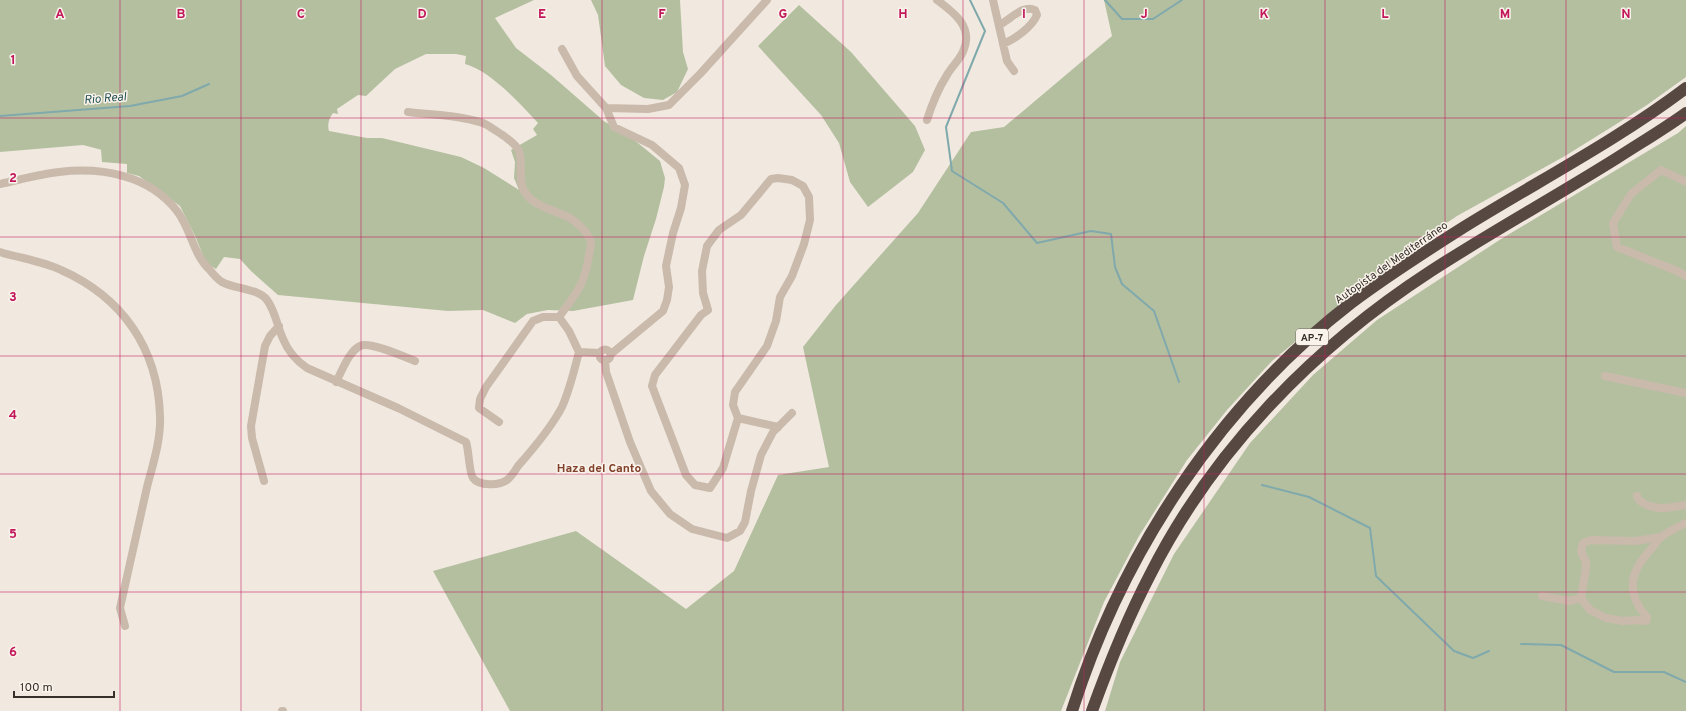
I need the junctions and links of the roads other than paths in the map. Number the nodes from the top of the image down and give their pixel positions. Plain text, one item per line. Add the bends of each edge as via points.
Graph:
1 (767, 0) edge
2 (937, 0) edge
3 (993, 0) edge
4 (999, 25) junction
5 (1003, 44) junction
6 (562, 49) dead end
7 (1014, 71) dead end
8 (1686, 88) edge
9 (606, 108) junction
10 (408, 112) dead end
11 (1686, 113) edge
12 (927, 120) dead end
13 (1686, 182) edge
14 (0, 184) edge
15 (0, 252) edge
16 (1686, 276) edge
17 (559, 317) junction
18 (279, 326) junction
19 (579, 352) junction
20 (603, 357) junction
21 (416, 361) dead end
22 (1605, 376) dead end
23 (336, 382) junction
24 (1686, 393) edge
25 (792, 413) dead end
26 (738, 418) junction
27 (499, 422) dead end
28 (778, 427) junction
29 (264, 481) dead end
30 (1637, 496) dead end
31 (1686, 505) edge
32 (1686, 523) edge
33 (1661, 537) junction
34 (1646, 539) junction
35 (1651, 549) junction
36 (1542, 596) dead end
37 (1581, 598) junction
38 (125, 626) dead end
39 (1072, 711) edge
40 (1092, 711) edge

1 - 9 street via 669,105 648,109
2 - 12 street via 963,24 966,41 958,60 939,88
3 - 4 street
4 - 5 street
4 - 5 street via 1026,8 1035,10 1034,20 1011,41
5 - 7 street via 1007,61
6 - 9 street via 577,76
8 - 39 highway, Autopista del Mediterráneo / AP-7 via 1651,114 1465,226 1378,284 1302,345 1259,389 1203,454 1160,519 1115,603 1080,685
9 - 20 street via 614,127 652,145 679,168 684,185 681,208 666,266 669,287 663,311 611,354 610,358
10 - 17 street via 454,116 484,124 501,134 518,150 522,186 527,196 570,218 586,233 591,244 582,285
11 - 40 highway, AP-7 via 1396,294 1296,377 1238,442 1174,532 1150,574 1129,619
13 - 16 street via 1661,170 1631,194 1612,223 1617,246
14 - 18 street via 58,172 89,170 122,175 145,184 167,200 178,212 203,263 223,282 265,297
15 - 38 street via 60,269 104,295 140,337 150,360 158,391 160,428 120,608
17 - 19 street
17 - 27 street via 543,317 533,321 486,387 479,408
18 - 23 street via 284,341 295,359
18 - 29 street via 270,336 266,346 251,426
19 - 20 street
19 - 23 street via 570,388 561,409 537,444 507,480 498,485 473,479 466,442 398,408
20 - 28 street via 630,442 651,491 670,514 692,529 727,538 740,531 746,522 761,455
21 - 23 street via 364,344 358,346 351,354
22 - 24 street
25 - 28 street
26 - 26 street via 733,405 735,392 767,346 776,321 780,297 792,276 810,220 809,197 803,186 792,180 771,180 741,215 719,230 707,246 702,271 703,293 708,310 701,315 668,357 655,375 652,386 686,475 695,486 710,488 723,468
26 - 28 street
30 - 31 street via 1638,500 1659,509
32 - 33 street
33 - 34 street
33 - 35 street
34 - 35 street via 1643,547
34 - 37 street via 1611,542 1591,540 1583,543 1581,551 1586,562 1586,575
35 - 37 street via 1642,558 1632,585 1635,598 1647,617 1646,621 1606,618 1590,610
36 - 37 street via 1569,601

